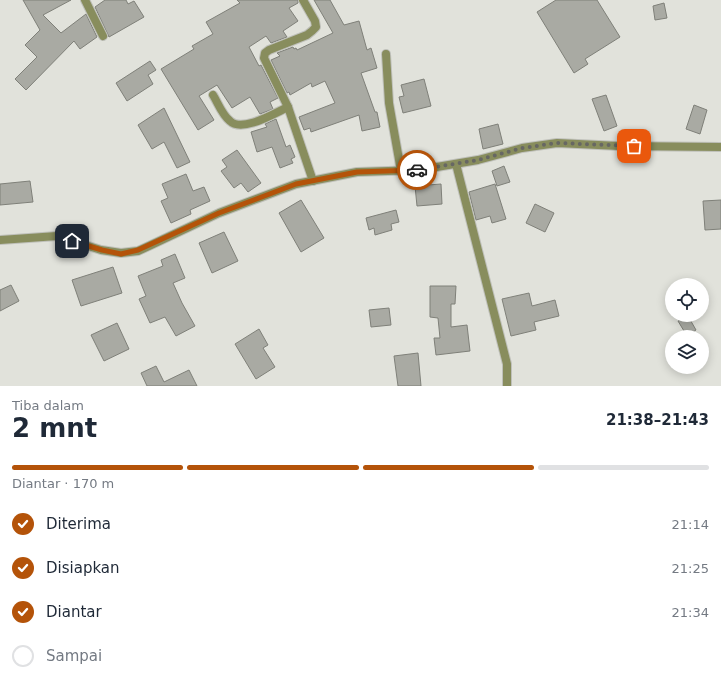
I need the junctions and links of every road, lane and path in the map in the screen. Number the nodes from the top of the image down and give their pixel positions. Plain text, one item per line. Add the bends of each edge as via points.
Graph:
1 (85, 0) edge
2 (303, 0) edge
3 (103, 36) dead end
4 (386, 54) dead end
5 (213, 95) dead end
6 (288, 107) junction
7 (721, 148) edge
8 (456, 164) junction
9 (401, 171) junction
10 (313, 181) junction
11 (0, 240) edge
12 (507, 386) edge

1 - 3 street
2 - 6 street via 316,27 307,35 269,50 264,58
4 - 9 street via 389,103
5 - 6 street via 230,122 243,126
6 - 10 street
7 - 8 street via 557,143 522,148
8 - 9 street
8 - 12 street via 507,364
9 - 10 street via 357,172
10 - 11 street via 296,184 219,213 138,250 121,254 57,236

